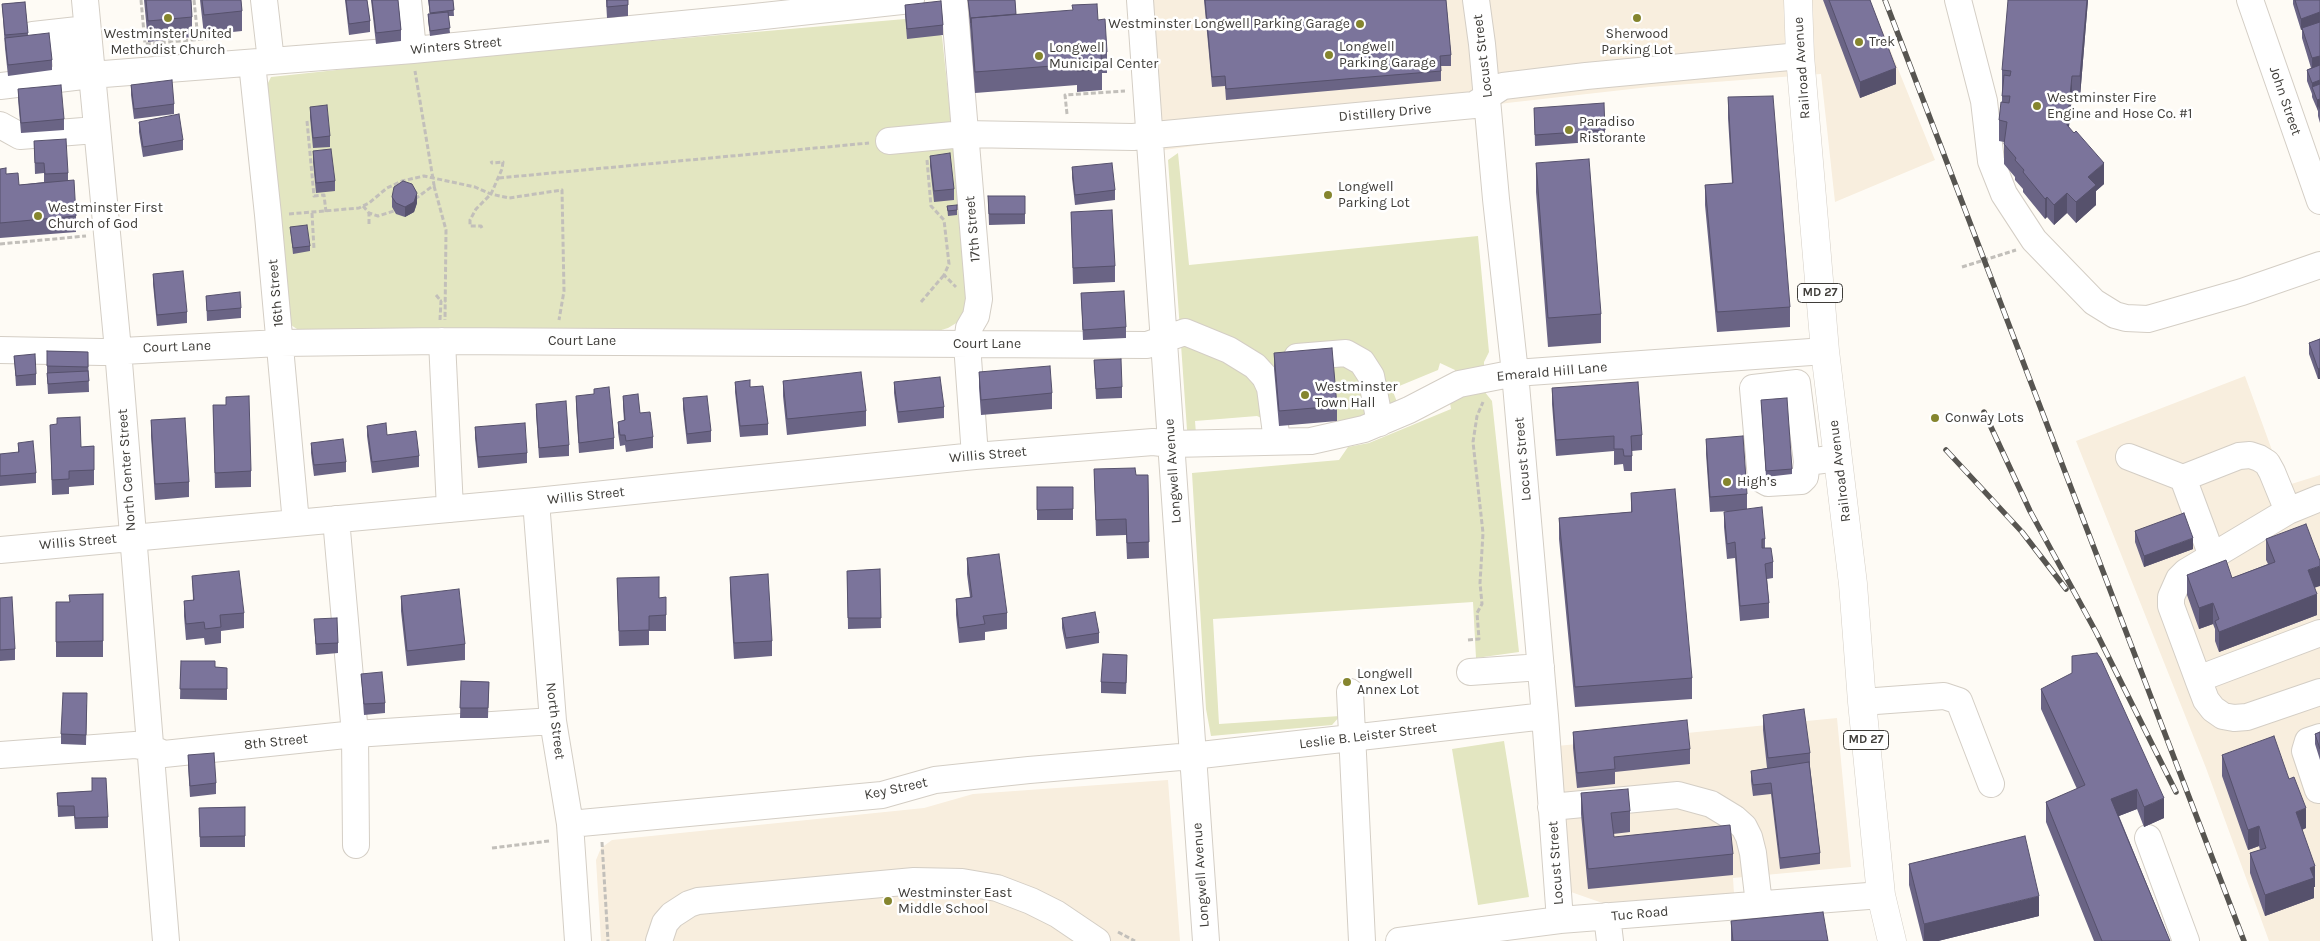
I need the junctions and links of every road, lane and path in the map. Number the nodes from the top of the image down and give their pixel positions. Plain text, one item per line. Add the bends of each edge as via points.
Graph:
1 (85, 0) edge
2 (141, 0) edge
3 (194, 0) edge
4 (264, 0) edge
5 (408, 0) edge
6 (910, 0) edge
7 (954, 0) edge
8 (1140, 0) edge
9 (1476, 0) edge
10 (1798, 0) edge
11 (1958, 0) edge
12 (2250, 0) edge
13 (744, 9) edge
14 (75, 31) junction
15 (33, 35) edge
16 (227, 37) dead end
17 (198, 39) junction
18 (1800, 56) junction
19 (414, 59) junction
20 (261, 62) junction
21 (79, 76) junction
22 (0, 86) edge
23 (1131, 90) dead end
24 (1487, 96) junction
25 (1067, 119) dead end
26 (307, 121) dead end
27 (0, 125) edge
28 (96, 130) junction
29 (964, 134) junction
30 (1149, 135) junction
31 (925, 138) junction
32 (889, 141) joint
33 (492, 161) dead end
34 (936, 163) edge
35 (927, 164) junction
36 (432, 177) junction
37 (499, 178) junction
38 (434, 185) junction
39 (491, 194) junction
40 (415, 199) edge
41 (2320, 201) edge
42 (363, 206) junction
43 (394, 211) edge
44 (326, 212) junction
45 (312, 213) junction
46 (369, 213) junction
47 (286, 214) dead end
48 (369, 224) dead end
49 (482, 228) dead end
50 (92, 236) dead end
51 (2034, 240) junction
52 (0, 244) edge
53 (314, 249) dead end
54 (2320, 265) edge
55 (1962, 267) dead end
56 (944, 275) junction
57 (436, 295) dead end
58 (979, 299) junction
59 (441, 300) junction
60 (446, 301) junction
61 (921, 302) dead end
62 (558, 326) dead end
63 (442, 331) junction
64 (1164, 339) junction
65 (280, 343) junction
66 (967, 344) junction
67 (0, 350) edge
68 (118, 350) junction
69 (1825, 350) junction
70 (1767, 355) junction
71 (1255, 366) junction
72 (1515, 373) junction
73 (1771, 386) junction
74 (1488, 396) dead end
75 (1380, 422) junction
76 (1277, 441) junction
77 (1171, 444) junction
78 (1801, 454) junction
79 (975, 456) junction
80 (2129, 457) dead end
81 (1838, 458) junction
82 (2183, 478) junction
83 (2320, 498) edge
84 (536, 501) junction
85 (450, 509) junction
86 (2288, 511) junction
87 (336, 519) junction
88 (296, 523) junction
89 (132, 537) junction
90 (0, 550) edge
91 (2212, 556) junction
92 (2320, 633) edge
93 (1468, 640) dead end
94 (1541, 667) junction
95 (1470, 672) dead end
96 (2198, 679) junction
97 (1350, 692) dead end
98 (2320, 692) edge
99 (1862, 702) junction
100 (1545, 716) junction
101 (553, 721) junction
102 (355, 734) junction
103 (1352, 737) junction
104 (2320, 737) edge
105 (151, 748) junction
106 (0, 755) edge
107 (1192, 756) junction
108 (1991, 784) dead end
109 (2319, 790) edge
110 (1552, 806) junction
111 (570, 824) junction
112 (602, 838) dead end
113 (2148, 838) dead end
114 (550, 841) dead end
115 (356, 845) dead end
116 (492, 848) dead end
117 (1881, 894) junction
118 (1759, 904) junction
119 (1560, 920) junction
120 (1609, 929) edge
121 (166, 941) edge
122 (578, 941) edge
123 (608, 941) edge
124 (659, 941) edge
125 (1097, 941) edge
126 (1206, 941) edge
127 (1362, 941) edge
128 (1400, 941) edge
129 (1892, 941) edge
130 (2186, 941) edge

1 - 14 street, North Center Street
2 - 17 path via 145,44
3 - 17 path
4 - 20 street, 16th Street
5 - 19 street
6 - 13 street, Winters Street
7 - 29 street, 17th Street
8 - 30 street, Longwell Avenue
9 - 24 street, Locust Street
10 - 18 highway, Railroad Avenue / MD 27
11 - 51 street via 1984,101 1990,160 2004,194
12 - 41 street, John Street
13 - 19 street, Winters Street
14 - 15 street
14 - 21 street, North Center Street
16 - 17 path
18 - 24 street, Distillery Drive via 1503,86
18 - 69 highway, Railroad Avenue / MD 27
19 - 20 street, Winters Street
19 - 36 path
20 - 21 street, Winters Street
20 - 65 street, 16th Street
21 - 22 street, Winters Street
21 - 28 street, North Center Street
23 - 25 path via 1065,95
24 - 30 street, Distillery Drive via 1474,106
24 - 72 street, Locust Street
26 - 44 path via 314,196 324,195
27 - 28 street via 20,136
28 - 68 street, North Center Street
29 - 30 street, Distillery Drive
29 - 31 street, Distillery Drive
29 - 58 street, 17th Street
30 - 64 street, Longwell Avenue
31 - 32 street, Distillery Drive
31 - 35 path
32 - 37 path
33 - 37 path via 503,162
34 - 35 path
35 - 56 path via 932,206 944,220 949,264
36 - 38 path
36 - 39 path
36 - 42 path via 402,181
37 - 39 path
38 - 40 path
38 - 60 path via 446,230
39 - 49 path via 470,220 470,226
39 - 62 path via 517,198 562,190 564,292
42 - 44 path via 354,210
42 - 46 path
43 - 46 path via 381,216
44 - 45 path
45 - 47 path
45 - 53 path
46 - 48 path
50 - 52 path
51 - 54 street via 2094,302 2115,315 2138,320 2166,316
51 - 55 path via 2015,251
56 - 58 path via 964,296
56 - 61 path
57 - 59 path
58 - 66 street, 17th Street via 976,316 968,328
59 - 60 path
59 - 63 path
60 - 63 path
63 - 65 street, Court Lane
63 - 66 street, Court Lane
63 - 85 street
64 - 66 street, Court Lane via 1147,344
64 - 71 street, Court Lane via 1186,332 1229,350
64 - 77 street, Longwell Avenue
65 - 68 street, Court Lane
65 - 88 street, 16th Street
66 - 79 street, 17th Street
67 - 68 street, Court Lane
68 - 89 street, North Center Street
69 - 70 street, Emerald Hill Lane
69 - 81 highway, Railroad Avenue / MD 27
70 - 72 street, Emerald Hill Lane
70 - 73 street
71 - 75 street via 1277,359 1346,353 1362,362 1372,376
71 - 76 street via 1270,388
72 - 75 street, Emerald Hill Lane via 1459,384
72 - 94 street, Locust Street
73 - 78 street via 1797,383 1795,424
73 - 78 street via 1753,388 1759,427 1761,478 1768,483 1801,481 1805,477
74 - 93 path via 1477,416 1472,442 1483,533 1482,604 1477,613 1479,639
75 - 76 street, Emerald Hill Lane via 1364,429 1311,441
76 - 77 street, Emerald Hill Lane
77 - 79 street, Willis Street via 1153,442
77 - 107 street, Longwell Avenue
78 - 81 street
79 - 84 street, Willis Street
80 - 82 street
81 - 99 highway, Railroad Avenue / MD 27 via 1853,584
82 - 86 street via 2239,456 2250,455 2266,463
82 - 91 street
83 - 86 street
84 - 85 street, Willis Street
84 - 101 street, North Street
85 - 87 street, Willis Street
86 - 91 street
87 - 88 street, Willis Street
87 - 102 street
88 - 89 street, Willis Street
89 - 90 street, Willis Street
89 - 105 street, North Center Street
91 - 96 street via 2179,579 2171,597 2171,606
92 - 96 street
94 - 95 street
94 - 100 street, Locust Street
96 - 98 street via 2213,709 2222,716 2234,718 2247,717
97 - 103 street
99 - 108 street via 1944,696 1959,701
99 - 117 highway, Railroad Avenue / MD 27
100 - 103 street, Leslie B. Leister Street
100 - 110 street, Locust Street
101 - 102 street, 8th Street
101 - 111 street, North Street
102 - 105 street, 8th Street via 164,754
102 - 115 street
103 - 107 street, Leslie B. Leister Street
103 - 127 street
104 - 109 street via 2308,742 2305,751
105 - 106 street, 8th Street via 135,746
105 - 121 street, North Center Street
107 - 111 street, Key Street via 936,780 882,795
107 - 126 street, Longwell Avenue
110 - 118 street via 1678,795 1710,804 1734,818 1749,837
110 - 119 street, Locust Street
111 - 122 street, North Street
112 - 123 path
113 - 130 street
114 - 116 path
117 - 118 street, Tuc Road
117 - 129 highway, Railroad Avenue / MD 27
118 - 120 street, Tuc Road
119 - 120 street, Tuc Road
119 - 128 street, Tuc Road
124 - 125 street via 672,915 689,904 914,881 962,882 996,888 1057,914

